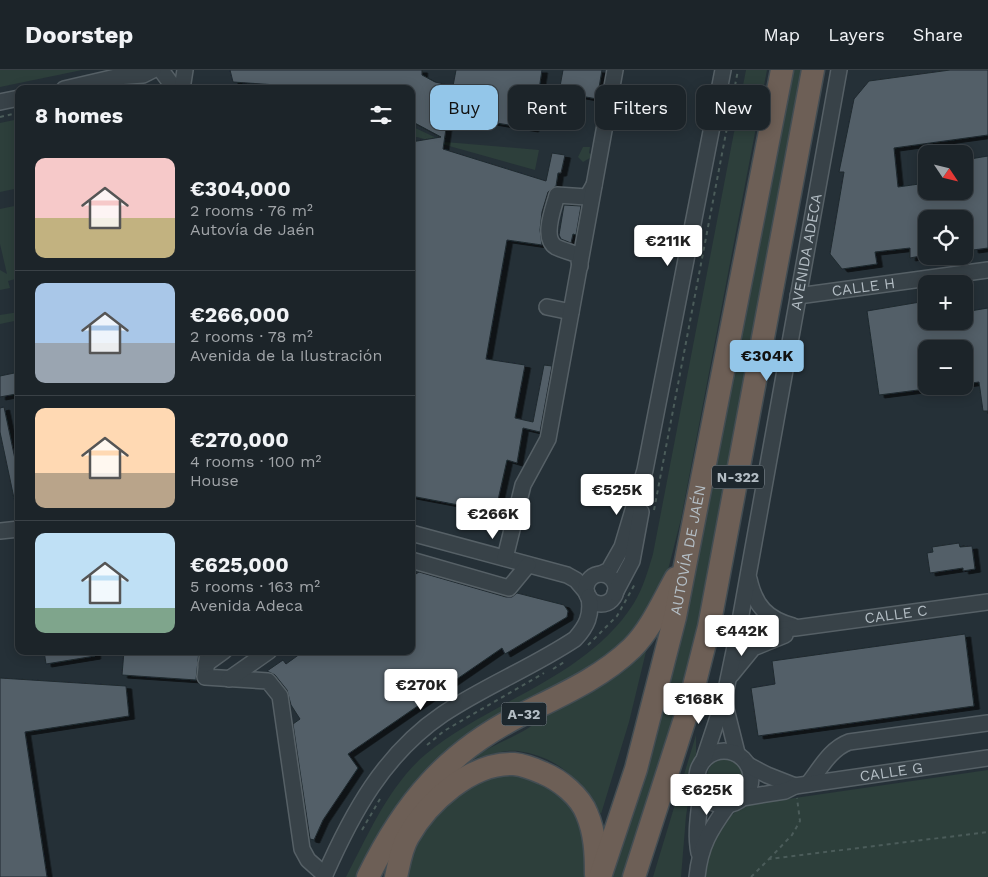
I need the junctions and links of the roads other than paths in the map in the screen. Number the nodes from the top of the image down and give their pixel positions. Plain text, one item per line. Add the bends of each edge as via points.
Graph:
1 (154, 70) edge
2 (162, 70) edge
3 (185, 70) edge
4 (615, 70) edge
5 (723, 70) edge
6 (782, 70) edge
7 (813, 70) edge
8 (838, 70) edge
9 (120, 74) edge
10 (79, 85) edge
11 (172, 85) edge
12 (183, 85) edge
13 (15, 99) edge
14 (0, 102) edge
15 (594, 184) junction
16 (580, 266) junction
17 (988, 270) edge
18 (798, 296) junction
19 (547, 307) dead end
20 (571, 312) junction
21 (644, 470) junction
22 (15, 529) edge
23 (0, 531) edge
24 (415, 534) edge
25 (505, 558) junction
26 (686, 559) junction
27 (415, 561) edge
28 (528, 564) junction
29 (598, 574) junction
30 (748, 574) junction
31 (567, 575) junction
32 (615, 593) junction
33 (588, 595) junction
34 (988, 602) edge
35 (710, 627) junction
36 (805, 627) junction
37 (737, 637) junction
38 (760, 644) junction
39 (263, 655) edge
40 (207, 658) edge
41 (229, 679) junction
42 (726, 683) junction
43 (724, 699) junction
44 (988, 723) edge
45 (737, 753) junction
46 (988, 758) edge
47 (704, 759) junction
48 (748, 765) junction
49 (802, 785) junction
50 (701, 793) junction
51 (742, 798) junction
52 (728, 805) junction
53 (700, 854) junction
54 (324, 876) edge
55 (368, 877) edge
56 (396, 877) edge
57 (598, 877) edge
58 (634, 877) edge
59 (641, 877) edge
60 (697, 877) edge

1 - 9 street via 143,75
2 - 11 street
3 - 12 street
4 - 15 street
5 - 21 street
6 - 26 highway, AUTOVÍA DE JAÉN / N-322
7 - 35 highway, N-322
8 - 18 street, AVENIDA ADECA
9 - 10 street
13 - 14 street
15 - 16 street
15 - 16 street via 587,197 557,195 550,229 550,240 555,246 578,255
16 - 20 street
17 - 18 street, CALLE H
18 - 30 street, AVENIDA ADECA
19 - 20 street
20 - 25 street via 548,439 523,485
21 - 29 street via 616,561 609,570
21 - 32 street via 632,562
22 - 23 street
24 - 25 street
25 - 28 street
26 - 55 highway, A-32 via 653,620 632,648 601,672 463,750 418,794
26 - 57 highway, AUTOVÍA DE JAÉN / N-322 via 675,617 636,770
27 - 28 street via 509,588
28 - 31 street
29 - 31 street
29 - 32 street via 614,580
29 - 33 street via 587,585
30 - 36 street, CALLE C via 755,601 763,611 780,622
30 - 37 street, AVENIDA ADECA
31 - 33 street via 576,580
32 - 33 street via 610,601 603,603
33 - 54 street via 590,617 575,639 444,713 406,743 370,786
34 - 36 street, CALLE C
35 - 58 highway, N-322 via 689,706
35 - 59 highway via 691,714
36 - 37 street, CALLE C via 754,631
36 - 38 street, CALLE C
37 - 38 street via 741,641
37 - 42 street, AVENIDA ADECA
38 - 42 street, CALLE C via 746,655
39 - 41 street
40 - 41 street via 205,677
41 - 54 street via 268,681 280,696 302,850
42 - 43 street, AVENIDA ADECA
43 - 45 street, AVENIDA ADECA
43 - 47 street, AVENIDA ADECA
44 - 49 street via 849,742 832,752
45 - 47 street via 719,751
45 - 48 street
46 - 49 street, CALLE G
47 - 50 street via 697,774
48 - 49 street, CALLE G via 766,775
48 - 51 street via 752,777
49 - 51 street, CALLE G
50 - 52 street via 718,804
50 - 53 street via 697,843
51 - 52 street
52 - 53 street
53 - 60 street
56 - 57 highway via 407,839 433,802 473,775 513,764 551,776 578,799 594,838

